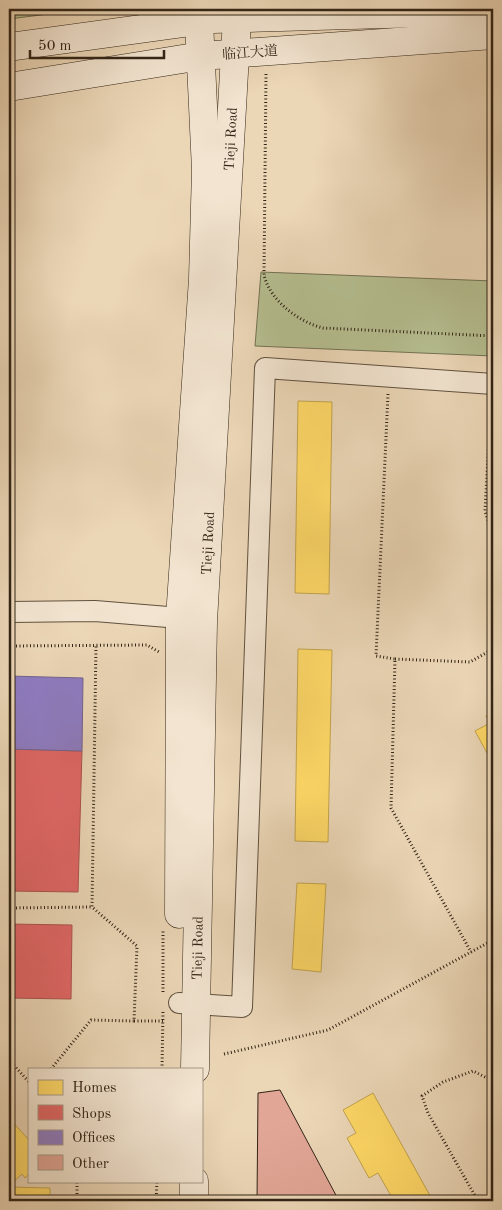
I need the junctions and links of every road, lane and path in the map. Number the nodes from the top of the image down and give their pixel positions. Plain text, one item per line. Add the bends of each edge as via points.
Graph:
1 (493, 11) edge
2 (237, 19) junction
3 (199, 21) junction
4 (493, 35) edge
5 (9, 47) edge
6 (266, 51) junction
7 (234, 53) junction
8 (201, 56) junction
9 (9, 87) edge
10 (493, 336) edge
11 (388, 378) junction
12 (493, 384) edge
13 (493, 537) edge
14 (9, 612) edge
15 (180, 618) junction
16 (9, 646) edge
17 (493, 649) edge
18 (395, 659) junction
19 (92, 907) junction
20 (9, 908) edge
21 (493, 940) edge
22 (471, 952) junction
23 (179, 1009) junction
24 (134, 1021) junction
25 (224, 1054) dead end
26 (9, 1060) edge
27 (52, 1068) edge
28 (176, 1068) edge
29 (195, 1068) edge
30 (28, 1081) edge
31 (493, 1084) edge
32 (78, 1182) edge
33 (157, 1182) edge
34 (176, 1182) edge
35 (194, 1182) edge
36 (77, 1201) edge
37 (156, 1201) edge
38 (175, 1201) edge
39 (194, 1201) edge
40 (478, 1201) edge

1 - 2 main road
2 - 3 main road
2 - 7 main road, Tieji Road
3 - 5 main road
3 - 8 main road, Tieji Road
4 - 6 main road, 临江大道
6 - 7 main road, 临江大道
6 - 10 path via 264,275 274,296 296,316 323,328
7 - 8 main road, 临江大道
7 - 23 main road, Tieji Road
8 - 9 main road, 临江大道
8 - 15 main road, Tieji Road via 206,170 203,279
11 - 12 street
11 - 18 path via 376,656
11 - 23 street via 264,368 242,1007
12 - 13 path via 485,511
14 - 15 street via 95,611
15 - 23 main road, Tieji Road
16 - 19 path via 96,644
17 - 18 path via 470,662
18 - 22 path via 391,808
19 - 20 path
19 - 24 path via 137,946
21 - 22 path
22 - 25 path via 328,1030
23 - 24 path
23 - 28 main road, Tieji Road
23 - 29 main road, Tieji Road
24 - 27 path via 92,1020
26 - 30 path
31 - 40 path via 474,1071 443,1082 422,1096 428,1113
32 - 36 path
33 - 37 path
34 - 38 main road
35 - 39 main road

